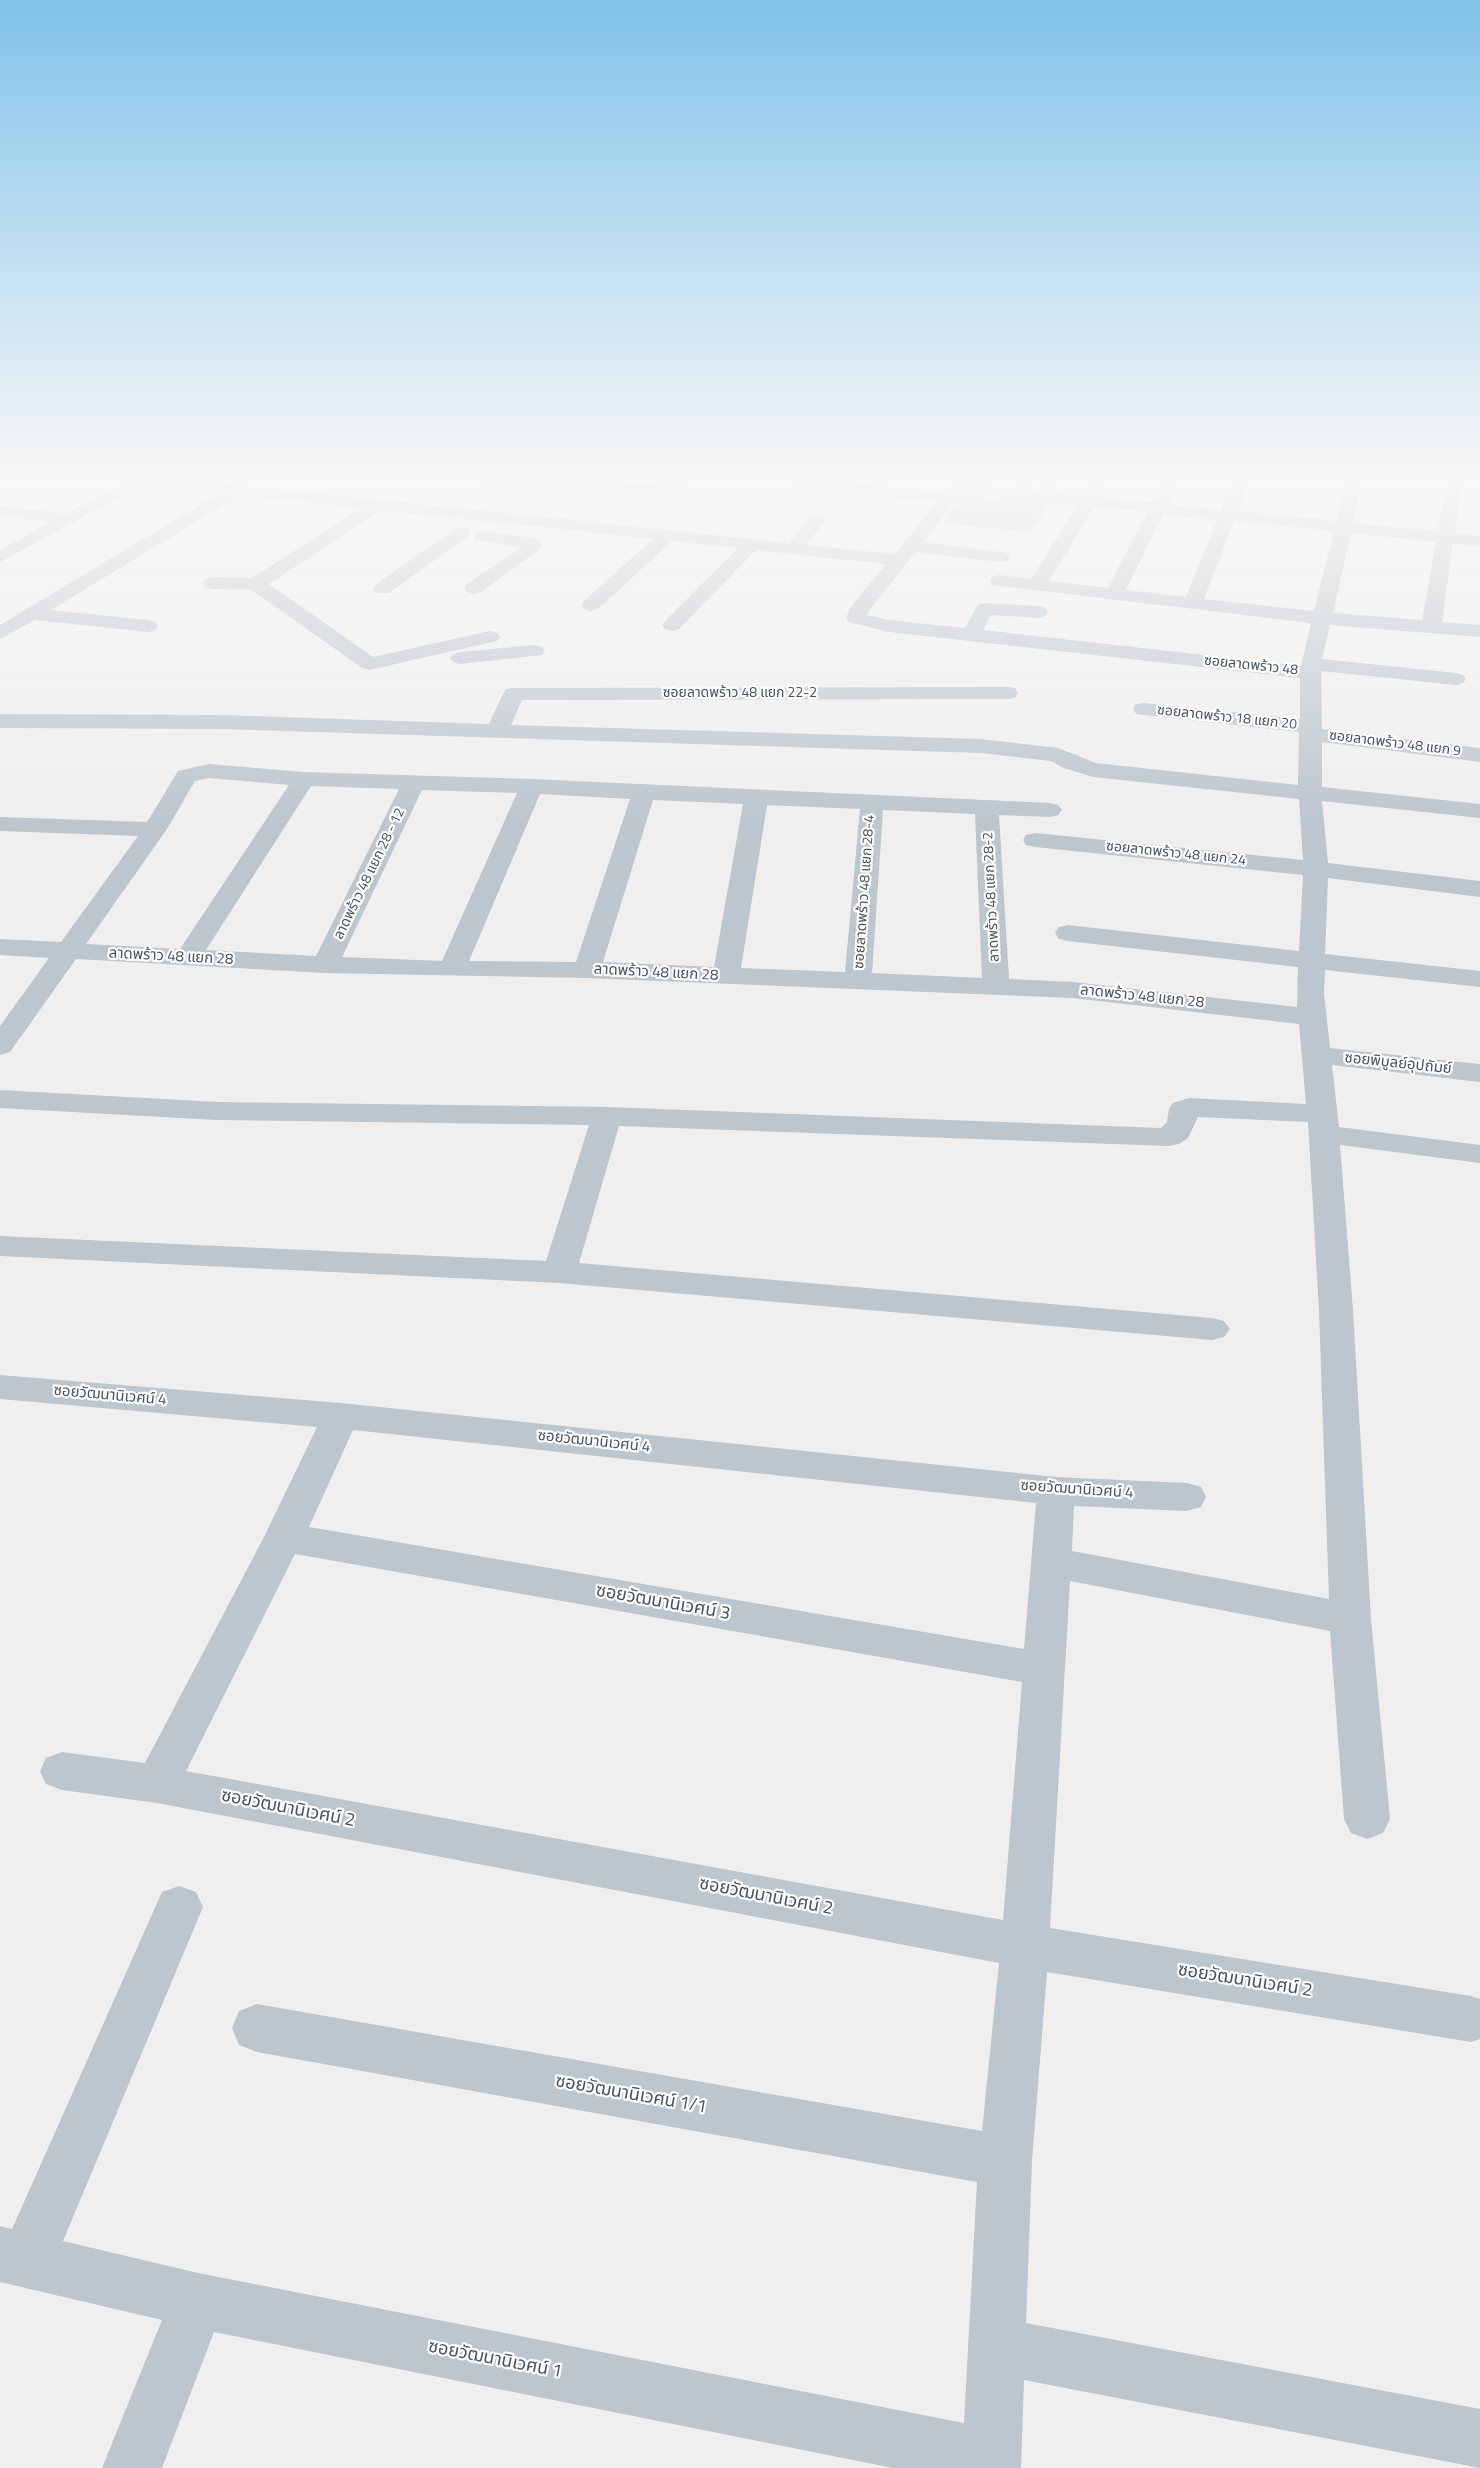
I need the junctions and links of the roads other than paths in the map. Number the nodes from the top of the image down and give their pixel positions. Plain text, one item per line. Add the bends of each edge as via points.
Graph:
1 (64, 594) edge
2 (269, 594) edge
3 (603, 594) edge
4 (702, 594) edge
5 (871, 594) edge
6 (1116, 594) edge
7 (1196, 594) edge
8 (1327, 594) edge
9 (1436, 594) edge
10 (1193, 603) junction
11 (591, 605) dead end
12 (1038, 612) dead end
13 (31, 614) junction
14 (1322, 618) junction
15 (672, 625) dead end
16 (148, 626) dead end
17 (1431, 627) junction
18 (1480, 631) edge
19 (0, 633) edge
20 (971, 635) junction
21 (490, 637) dead end
22 (535, 651) dead end
23 (369, 664) junction
24 (1312, 669) junction
25 (1456, 679) dead end
26 (1007, 693) dead end
27 (1144, 709) dead end
28 (0, 721) edge
29 (497, 730) junction
30 (1310, 731) junction
31 (1480, 755) edge
32 (304, 779) junction
33 (414, 783) junction
34 (532, 786) junction
35 (644, 793) junction
36 (1310, 794) junction
37 (756, 798) junction
38 (872, 802) junction
39 (987, 807) junction
40 (1050, 810) dead end
41 (1480, 811) edge
42 (4, 828) edge
43 (155, 829) junction
44 (1035, 840) dead end
45 (1316, 868) junction
46 (1480, 889) edge
47 (1068, 933) dead end
48 (0, 947) edge
49 (66, 951) junction
50 (188, 958) junction
51 (1311, 959) junction
52 (325, 965) junction
53 (452, 969) junction
54 (587, 969) junction
55 (726, 977) junction
56 (1480, 979) edge
57 (858, 981) junction
58 (996, 986) junction
59 (1311, 1017) junction
60 (0, 1046) edge
61 (1317, 1055) junction
62 (1480, 1073) edge
63 (0, 1099) edge
64 (607, 1116) junction
65 (1323, 1124) junction
66 (1480, 1154) edge
67 (0, 1245) edge
68 (559, 1272) junction
69 (1212, 1329) dead end
70 (0, 1387) edge
71 (341, 1416) junction
72 (1056, 1491) junction
73 (1187, 1497) dead end
74 (284, 1537) junction
75 (1050, 1562) junction
76 (1350, 1619) junction
77 (1043, 1669) junction
78 (62, 1771) dead end
79 (157, 1784) junction
80 (1367, 1820) dead end
81 (180, 1907) dead end
82 (1025, 1946) junction
83 (1471, 2019) dead end
84 (257, 2028) dead end
85 (1005, 2161) junction
86 (14, 2257) edge
87 (198, 2301) junction
88 (997, 2346) junction
89 (1480, 2439) edge
90 (992, 2463) edge
91 (132, 2468) edge

1 - 13 street
2 - 23 street
3 - 11 street
4 - 15 street
5 - 20 street, ซอยลาดพร้าว 48 via 856,612 856,618 889,626
6 - 10 street
7 - 10 street
8 - 14 street
9 - 17 street
10 - 14 street
12 - 20 street via 985,609
13 - 16 street
13 - 19 street
14 - 17 street
14 - 24 street
17 - 18 street
20 - 24 street, ซอยลาดพร้าว 48
21 - 23 street
22 - 23 street
24 - 25 street
24 - 30 street, ซอยลาดพร้าว 48
26 - 29 street, ซอยลาดพร้าว 48 แยก 22-2 via 514,694
27 - 30 street, ซอยลาดพร้าว 18 แยก 20
28 - 29 street via 221,722
29 - 36 street via 1030,750 1058,755 1094,770
30 - 31 street, ซอยลาดพร้าว 48 แยก 9
30 - 36 street, ซอยลาดพร้าว 48
32 - 33 street
32 - 43 street via 209,771 186,776
32 - 50 street
33 - 34 street
33 - 52 street, ลาดพร้าว 48 แยก 28 - 12
34 - 35 street
34 - 53 street
35 - 37 street
35 - 54 street
36 - 41 street
36 - 45 street, ซอยลาดพร้าว 48
37 - 38 street
37 - 55 street
38 - 39 street
38 - 57 street, ซอยลาดพร้าว 48 แยก 28-4
39 - 40 street
39 - 58 street, ลาดพร้าว 48 แยก 28-2
42 - 43 street
43 - 49 street
44 - 45 street, ซอยลาดพร้าว 48 แยก 24
45 - 46 street, ซอยลาดพร้าว 48 แยก 24
45 - 51 street, ซอยลาดพร้าว 48
47 - 51 street
48 - 49 street, ลาดพร้าว 48 แยก 28
49 - 50 street, ลาดพร้าว 48 แยก 28
49 - 60 street
50 - 52 street, ลาดพร้าว 48 แยก 28
51 - 56 street
51 - 59 street, ซอยลาดพร้าว 48
52 - 53 street, ลาดพร้าว 48 แยก 28
53 - 54 street, ลาดพร้าว 48 แยก 28
54 - 55 street, ลาดพร้าว 48 แยก 28
55 - 57 street, ลาดพร้าว 48 แยก 28
57 - 58 street, ลาดพร้าว 48 แยก 28
58 - 59 street, ลาดพร้าว 48 แยก 28 via 1102,992
59 - 61 street, ซอยลาดพร้าว 48
61 - 62 street, ซอยพิบูลย์อุปถัมย์
61 - 65 street, ซอยลาดพร้าว 48
63 - 64 street via 217,1111
64 - 65 street via 1168,1137 1178,1131 1184,1109 1189,1107
64 - 68 street
65 - 66 street
65 - 76 street, ซอยลาดพร้าว 48
67 - 68 street
68 - 69 street
70 - 71 street, ซอยวัฒนานิเวศน์ 4
71 - 72 street, ซอยวัฒนานิเวศน์ 4
71 - 74 street
72 - 73 street, ซอยวัฒนานิเวศน์ 4
72 - 75 street
74 - 77 street, ซอยวัฒนานิเวศน์ 3
74 - 79 street
75 - 76 street
75 - 77 street
76 - 80 street, ซอยลาดพร้าว 48
77 - 82 street
78 - 79 street, ซอยวัฒนานิเวศน์ 2
79 - 82 street, ซอยวัฒนานิเวศน์ 2
81 - 86 street
82 - 83 street, ซอยวัฒนานิเวศน์ 2
82 - 85 street
84 - 85 street, ซอยวัฒนานิเวศน์ 1/1
85 - 88 street
86 - 87 street, ซอยวัฒนานิเวศน์ 1
87 - 90 street, ซอยวัฒนานิเวศน์ 1
87 - 91 street
88 - 89 street
88 - 90 street

